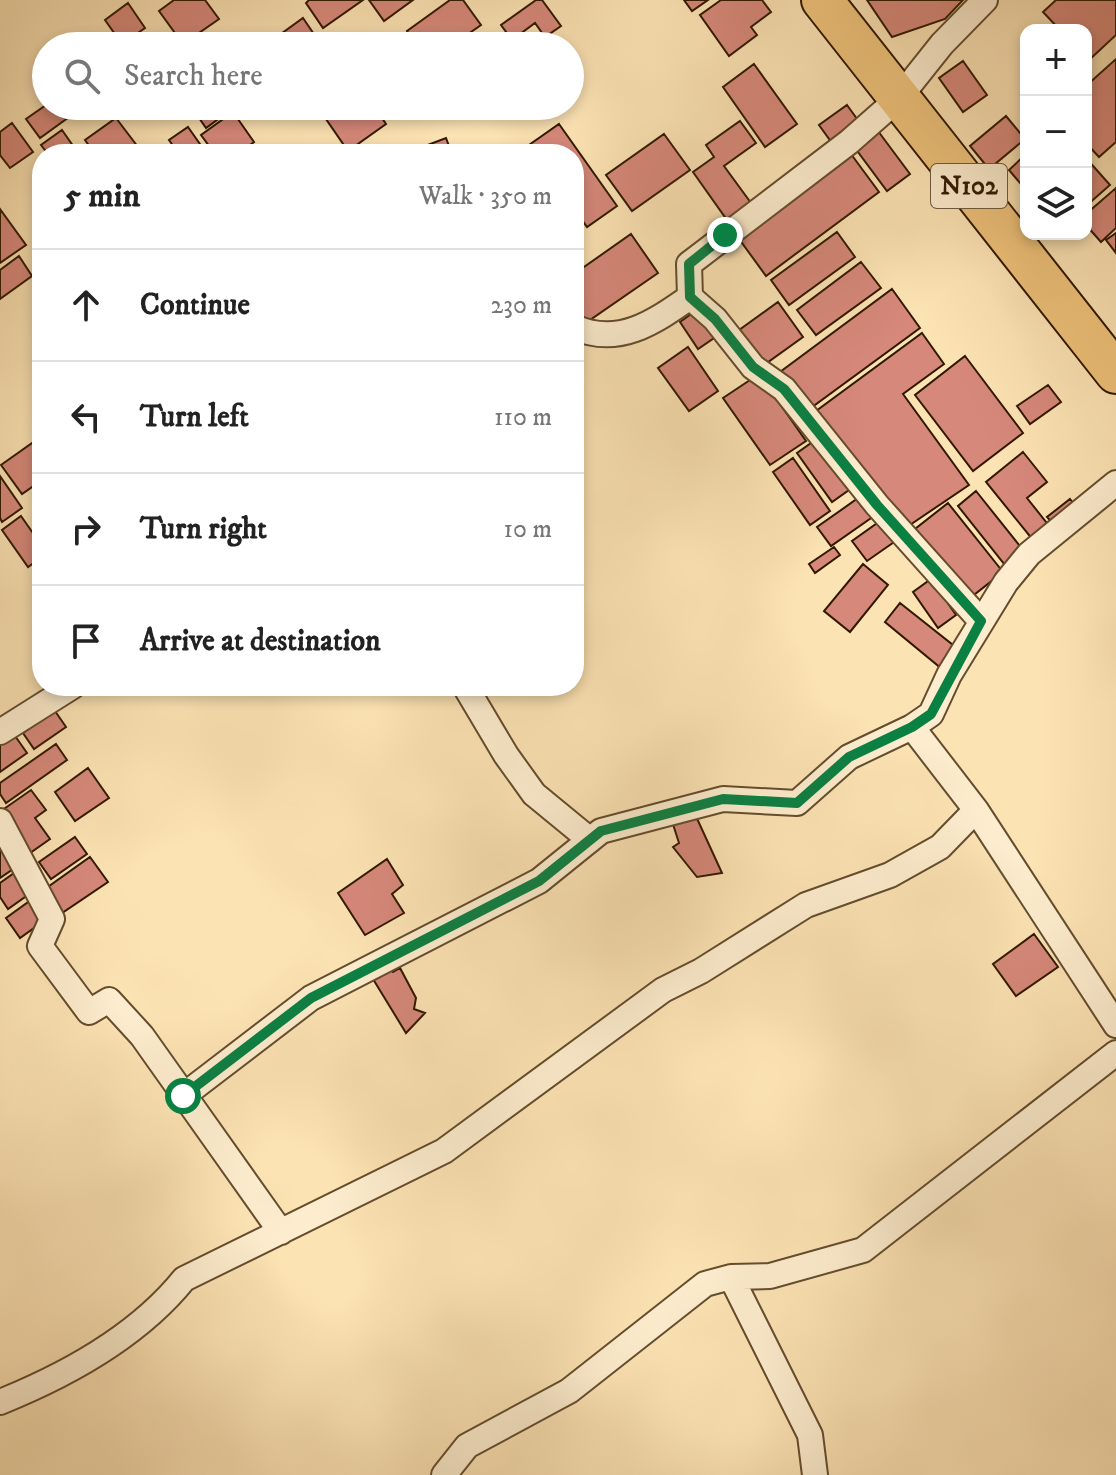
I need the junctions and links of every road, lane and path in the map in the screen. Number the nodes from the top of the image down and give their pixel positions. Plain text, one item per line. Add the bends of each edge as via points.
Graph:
1 (822, 0) edge
2 (985, 0) edge
3 (899, 98) junction
4 (690, 297) junction
5 (584, 332) edge
6 (1116, 373) edge
7 (1116, 483) edge
8 (981, 621) junction
9 (57, 696) edge
10 (471, 696) edge
11 (912, 727) junction
12 (0, 732) edge
13 (976, 810) junction
14 (0, 821) edge
15 (590, 840) junction
16 (1116, 1025) edge
17 (1116, 1053) edge
18 (183, 1096) junction
19 (281, 1232) junction
20 (731, 1277) junction
21 (0, 1402) edge
22 (444, 1475) edge
23 (815, 1475) edge

1 - 3 highway, N102
2 - 3 street
3 - 4 street via 689,264
3 - 6 highway, N102
4 - 5 street via 628,334
4 - 8 street via 753,367 784,389 877,505
7 - 8 street via 1029,554
8 - 11 street via 931,714
9 - 12 street
10 - 15 street via 534,794
11 - 13 street
11 - 15 street via 849,757 797,803 723,799 601,831
13 - 16 street
13 - 19 street via 940,847 890,875 806,905 663,990 444,1151
14 - 18 street via 52,919 40,946 89,1012 109,1000 123,1014
15 - 18 street via 539,881 311,998
17 - 20 street via 863,1250 770,1276
18 - 19 street
19 - 21 street via 184,1279 101,1350
20 - 22 street via 705,1284 569,1391 467,1446
20 - 23 street via 810,1435

